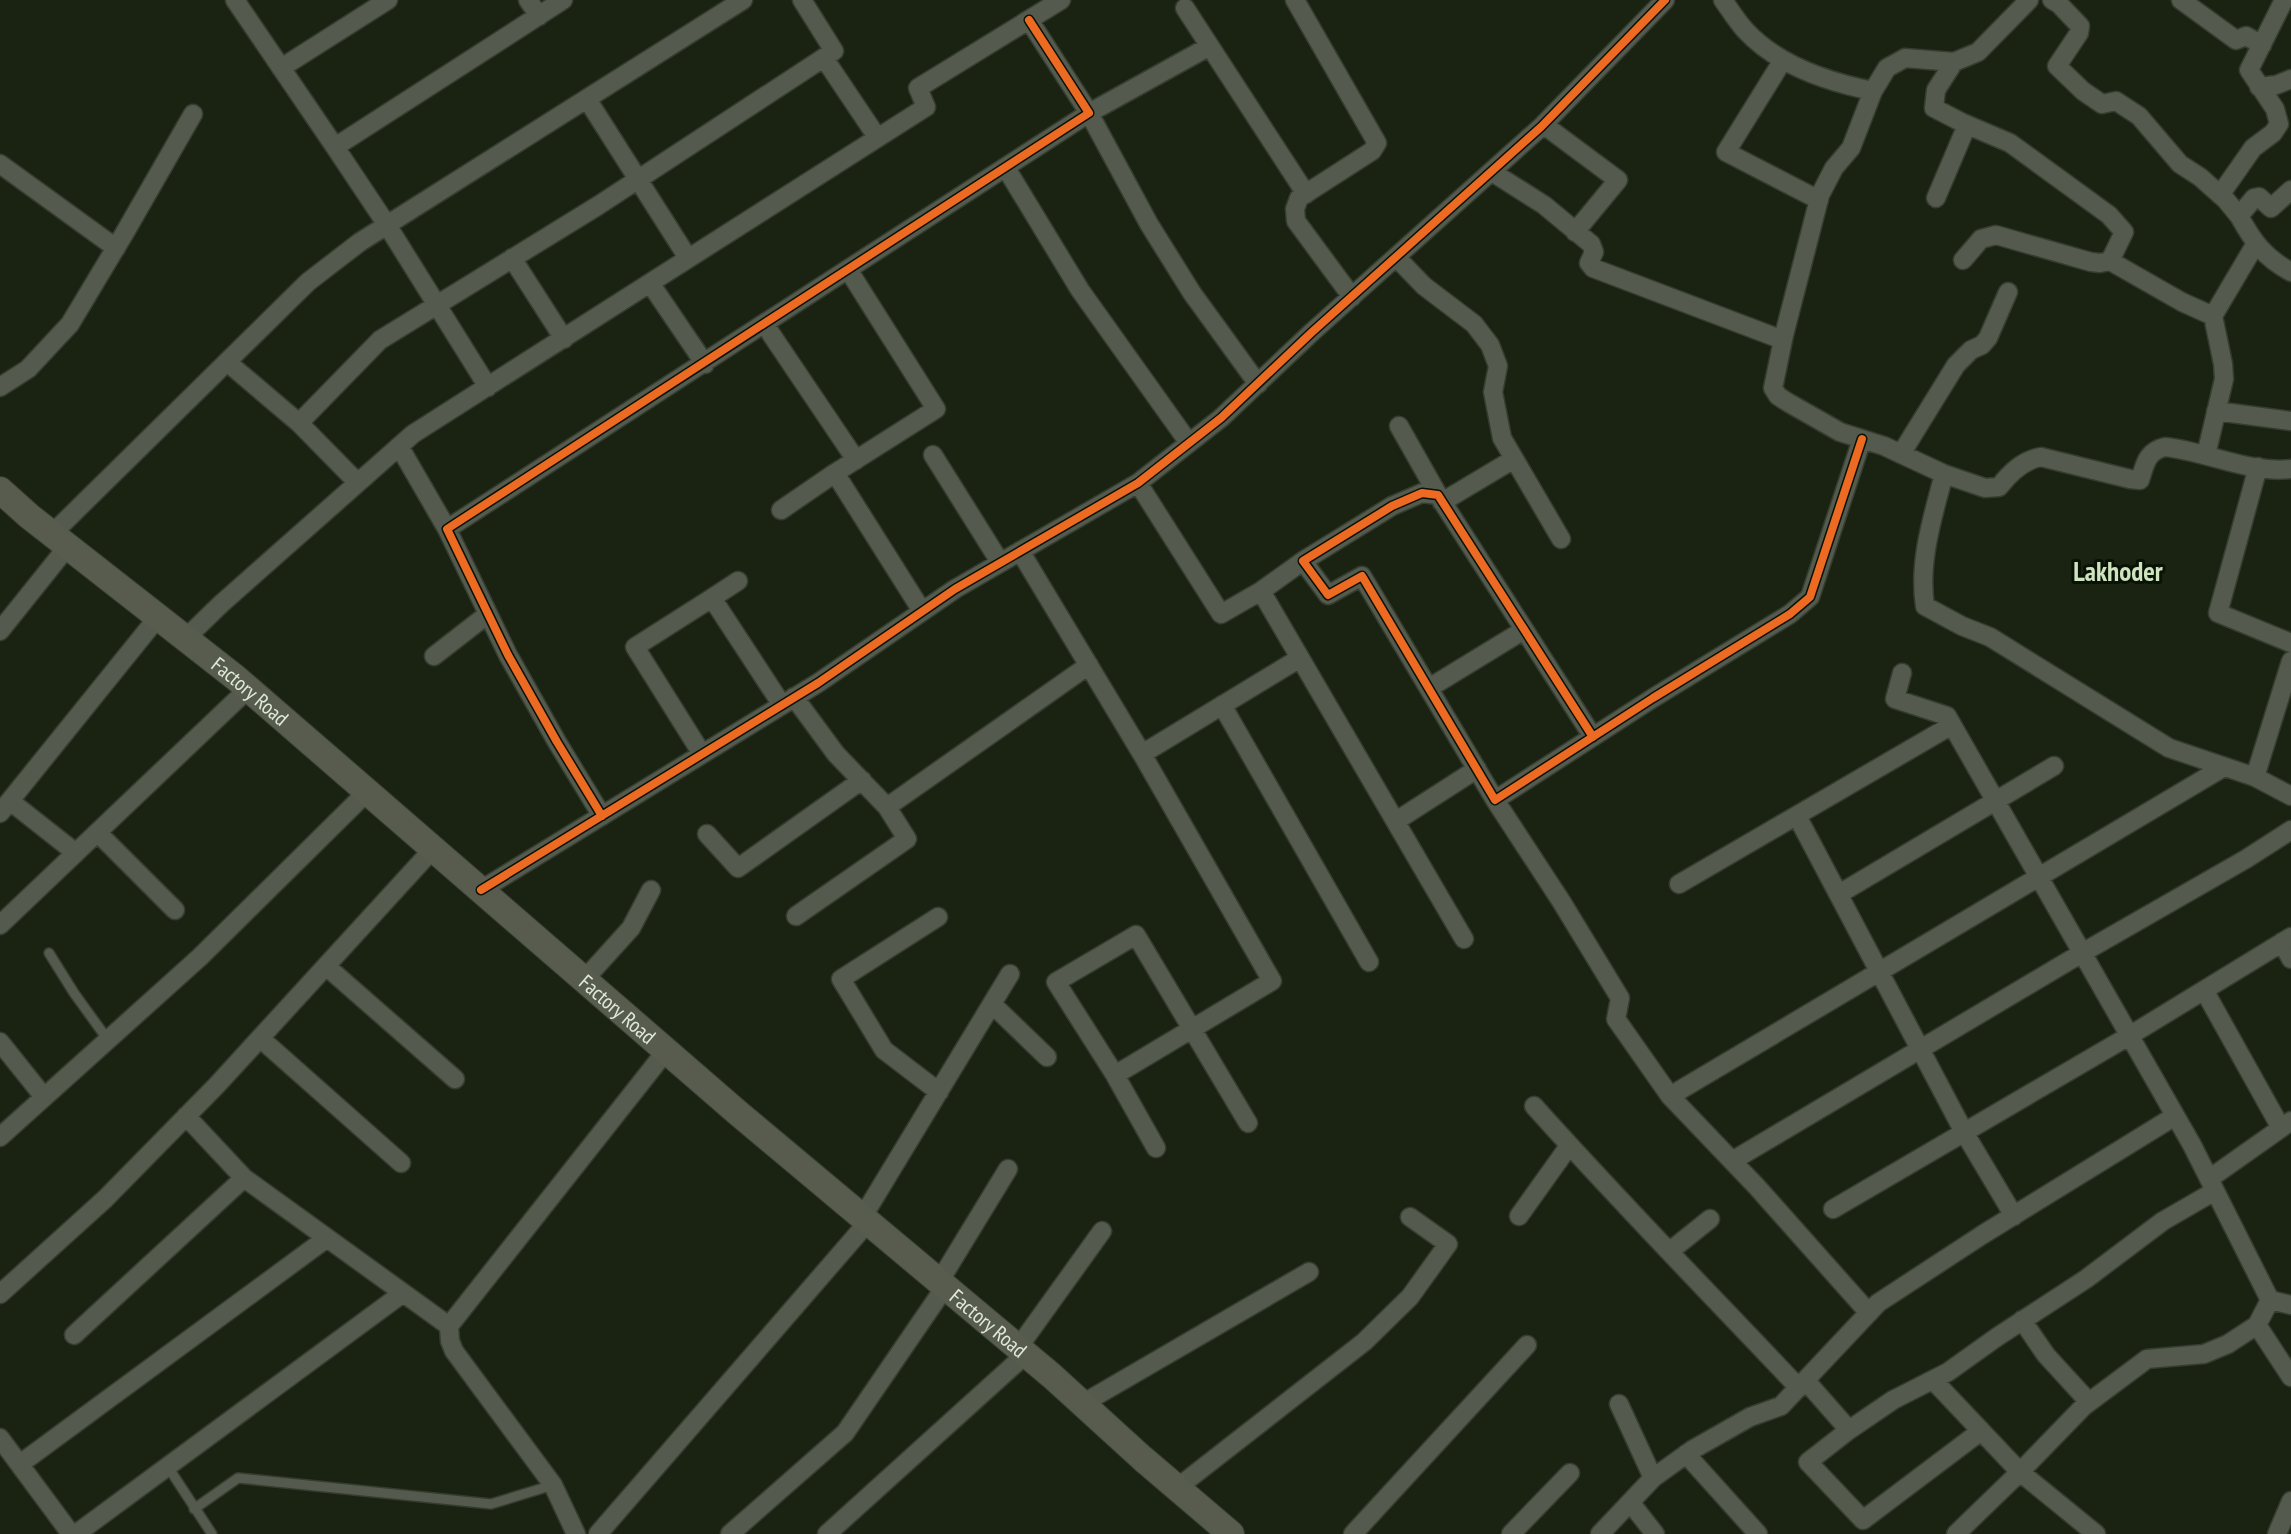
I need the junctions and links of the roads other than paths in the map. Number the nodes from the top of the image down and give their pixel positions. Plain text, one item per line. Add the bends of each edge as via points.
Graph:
1 (235, 0) edge
2 (388, 0) edge
3 (528, 0) edge
4 (563, 0) edge
5 (743, 0) edge
6 (802, 0) edge
7 (1061, 0) edge
8 (1295, 0) edge
9 (1665, 0) edge
10 (1723, 0) edge
11 (2029, 0) edge
12 (2052, 0) edge
13 (2284, 0) edge
14 (2183, 1) edge
15 (1185, 8) dead end
16 (539, 16) junction
17 (1029, 20) junction
18 (2262, 45) junction
19 (1210, 46) junction
20 (824, 58) junction
21 (1783, 60) junction
22 (1954, 62) junction
23 (281, 68) junction
24 (2291, 79) edge
25 (2259, 87) junction
26 (1873, 91) junction
27 (587, 99) junction
28 (1089, 113) junction
29 (192, 114) dead end
30 (1544, 125) junction
31 (1967, 125) junction
32 (877, 137) junction
33 (335, 147) junction
34 (0, 164) edge
35 (1006, 168) junction
36 (1492, 172) junction
37 (638, 179) junction
38 (2291, 190) edge
39 (1306, 194) junction
40 (2220, 195) junction
41 (1936, 198) dead end
42 (1819, 200) junction
43 (2239, 216) junction
44 (387, 225) junction
45 (1575, 232) junction
46 (2255, 245) junction
47 (116, 248) junction
48 (1396, 257) junction
49 (512, 258) junction
50 (688, 258) junction
51 (1963, 260) dead end
52 (2110, 261) junction
53 (849, 271) junction
54 (2291, 272) edge
55 (650, 283) junction
56 (2008, 292) dead end
57 (1352, 297) junction
58 (436, 305) junction
59 (2213, 316) junction
60 (765, 325) junction
61 (564, 339) junction
62 (1783, 340) junction
63 (227, 362) junction
64 (705, 364) junction
65 (1258, 384) junction
66 (0, 387) edge
67 (488, 387) junction
68 (2216, 411) junction
69 (2291, 421) edge
70 (299, 423) junction
71 (1399, 426) dead end
72 (1862, 439) junction
73 (1189, 444) junction
74 (399, 446) junction
75 (1901, 454) junction
76 (933, 455) dead end
77 (2206, 455) junction
78 (1514, 459) junction
79 (856, 460) junction
80 (2258, 467) junction
81 (2291, 470) edge
82 (835, 474) junction
83 (1944, 474) junction
84 (357, 482) junction
85 (1138, 483) junction
86 (0, 490) edge
87 (1440, 498) junction
88 (781, 510) dead end
89 (447, 529) junction
90 (1561, 539) dead end
91 (60, 540) junction
92 (1020, 551) junction
93 (1303, 561) junction
94 (1000, 562) junction
95 (738, 581) dead end
96 (1261, 591) junction
97 (712, 598) junction
98 (922, 611) junction
99 (488, 614) junction
100 (158, 617) junction
101 (1524, 630) junction
102 (0, 631) edge
103 (185, 639) junction
104 (2291, 643) edge
105 (434, 656) dead end
106 (1300, 658) junction
107 (2291, 661) edge
108 (1089, 665) junction
109 (1902, 673) dead end
110 (1429, 688) junction
111 (248, 689) junction
112 (788, 701) junction
113 (1222, 705) junction
114 (1952, 725) junction
115 (1593, 736) junction
116 (702, 754) junction
117 (1142, 754) junction
118 (2054, 766) dead end
119 (2224, 767) junction
120 (1477, 769) junction
121 (2255, 777) junction
122 (862, 780) junction
123 (367, 792) junction
124 (2291, 796) edge
125 (1495, 800) junction
126 (1996, 801) junction
127 (5, 807) edge
128 (887, 807) junction
129 (602, 816) junction
130 (1797, 816) junction
131 (1396, 821) junction
132 (2291, 830) edge
133 (98, 832) junction
134 (707, 834) dead end
135 (433, 849) junction
136 (76, 853) junction
137 (2039, 878) junction
138 (1679, 884) dead end
139 (481, 890) junction
140 (651, 890) dead end
141 (1839, 894) junction
142 (175, 909) dead end
143 (796, 916) dead end
144 (938, 917) dead end
145 (0, 925) edge
146 (1464, 939) dead end
147 (2286, 939) edge
148 (49, 953) dead end
149 (2082, 953) junction
150 (2291, 959) edge
151 (1369, 962) dead end
152 (326, 966) junction
153 (1881, 972) junction
154 (1010, 974) dead end
155 (584, 980) junction
156 (2204, 990) junction
157 (992, 1004) junction
158 (1192, 1029) junction
159 (2129, 1036) junction
160 (260, 1038) junction
161 (108, 1040) junction
162 (0, 1042) edge
163 (1921, 1049) junction
164 (666, 1051) junction
165 (1047, 1057) dead end
166 (1115, 1075) junction
167 (455, 1079) dead end
168 (939, 1092) junction
169 (1670, 1096) junction
170 (44, 1097) junction
171 (1534, 1106) dead end
172 (186, 1116) junction
173 (2175, 1116) junction
174 (1248, 1123) dead end
175 (2286, 1125) edge
176 (1964, 1132) junction
177 (0, 1137) edge
178 (1569, 1146) junction
179 (1156, 1148) dead end
180 (1732, 1161) junction
181 (401, 1163) dead end
182 (1008, 1169) dead end
183 (244, 1178) junction
184 (2212, 1185) junction
185 (1833, 1209) dead end
186 (1519, 1216) dead end
187 (2014, 1216) junction
188 (1410, 1217) dead end
189 (1710, 1219) dead end
190 (865, 1220) junction
191 (1102, 1231) dead end
192 (327, 1238) junction
193 (1670, 1251) junction
194 (1309, 1272) dead end
195 (942, 1284) junction
196 (403, 1293) junction
197 (0, 1294) edge
198 (2270, 1300) junction
199 (2291, 1305) edge
200 (1869, 1313) junction
201 (2022, 1320) junction
202 (2257, 1325) junction
203 (449, 1326) junction
204 (74, 1335) dead end
205 (1527, 1345) dead end
206 (1022, 1351) junction
207 (2291, 1377) edge
208 (1933, 1380) junction
209 (1802, 1385) junction
210 (2089, 1402) junction
211 (1082, 1404) junction
212 (1619, 1404) dead end
213 (1849, 1430) junction
214 (1981, 1431) junction
215 (0, 1438) edge
216 (1686, 1454) junction
217 (20, 1464) junction
218 (168, 1467) junction
219 (2020, 1472) junction
220 (1570, 1473) dead end
221 (1653, 1478) junction
222 (553, 1485) junction
223 (1177, 1488) junction
224 (2291, 1501) edge
225 (1630, 1502) junction
226 (194, 1509) junction
227 (1226, 1532) edge
228 (71, 1534) edge
229 (76, 1534) edge
230 (212, 1534) edge
231 (576, 1534) edge
232 (598, 1534) edge
233 (730, 1534) edge
234 (827, 1534) edge
235 (1353, 1534) edge
236 (1511, 1534) edge
237 (1600, 1534) edge
238 (1656, 1534) edge
239 (1758, 1534) edge
240 (1956, 1534) edge
241 (2096, 1534) edge
242 (2277, 1534) edge

1 - 23 street
2 - 23 street
3 - 16 street
4 - 16 street
5 - 27 street
6 - 20 street via 834,51
7 - 17 street
8 - 39 street via 1377,142 1372,151
9 - 30 street
10 - 21 street via 1745,31
11 - 22 street via 1978,52
12 - 40 street via 2080,26 2057,66 2102,104 2116,101 2139,116 2180,164
13 - 18 street
14 - 18 street via 2236,40 2246,36
15 - 19 street
16 - 33 street
17 - 28 street
17 - 32 street via 918,87 926,106
18 - 25 street via 2249,70
19 - 28 street
19 - 39 street
20 - 32 street
20 - 37 street
21 - 26 street via 1841,85
21 - 42 street via 1726,152
22 - 26 street via 1905,58 1887,68
22 - 31 street via 1936,90 1934,108
23 - 33 street
24 - 25 street
25 - 40 street via 2275,110 2278,124 2273,133 2253,148
26 - 42 street via 1851,148 1834,168
27 - 37 street
27 - 44 street
28 - 35 street
28 - 65 street via 1149,224
29 - 47 street
30 - 36 street
30 - 45 street via 1617,180
31 - 41 street
31 - 52 street via 2010,143 2109,215 2124,232
32 - 50 street
33 - 44 street
34 - 47 street
35 - 53 street
35 - 73 street via 1080,290
36 - 45 street via 1544,205
36 - 48 street
37 - 49 street
37 - 50 street
38 - 43 street via 2271,208 2259,197 2254,198
39 - 57 street via 1299,198 1295,208 1296,221
40 - 43 street
42 - 62 street
43 - 46 street
44 - 58 street
44 - 63 street via 308,282
45 - 62 street via 1591,244 1594,252 1589,263 1593,268
46 - 54 street
46 - 59 street
47 - 66 street via 70,324 28,369
48 - 57 street
48 - 78 street via 1424,286 1474,324 1490,345 1498,366 1493,392 1497,420
49 - 58 street
49 - 61 street
50 - 55 street
51 - 52 street via 1981,239 1996,235 2091,262
52 - 59 street
53 - 60 street
53 - 79 street via 936,409
55 - 61 street
55 - 64 street
56 - 75 street via 1988,338 1956,365
57 - 65 street
58 - 67 street
58 - 70 street via 381,340
59 - 68 street via 2224,378
60 - 64 street
60 - 79 street
61 - 67 street
62 - 72 street via 1773,388 1778,396 1840,432
63 - 70 street
63 - 91 street
64 - 89 street
65 - 73 street
67 - 74 street
68 - 69 street
68 - 77 street
70 - 84 street
71 - 87 street
72 - 75 street
72 - 115 street via 1810,597 1790,614
73 - 85 street
74 - 84 street
74 - 89 street
75 - 83 street
76 - 94 street
77 - 80 street
77 - 83 street via 2174,448 2157,449 2148,456 2140,480 2041,457 2030,459 2010,473 1999,487 1985,488
78 - 87 street
78 - 90 street
79 - 82 street
80 - 81 street
80 - 104 street via 2218,613
82 - 88 street
82 - 98 street
83 - 119 street via 1926,552 1925,606 1990,637 2169,748
84 - 103 street
85 - 92 street
85 - 96 street via 1221,614
86 - 91 main road, Factory Road
87 - 93 street via 1422,493 1392,506
87 - 101 street
89 - 99 street
91 - 100 main road, Factory Road
91 - 102 street
92 - 94 street
92 - 108 street
93 - 96 street
93 - 110 street via 1328,595 1362,576
94 - 98 street
95 - 97 street
96 - 106 street
97 - 112 street
97 - 116 street via 635,647
98 - 112 street
99 - 105 street
99 - 129 street
100 - 103 main road, Factory Road
100 - 127 street
101 - 110 street
101 - 115 street
103 - 111 main road, Factory Road
106 - 113 street
106 - 131 street
107 - 121 street
108 - 117 street
108 - 128 street
109 - 114 street via 1895,699 1947,716
110 - 120 street
111 - 123 main road, Factory Road
111 - 133 street
112 - 116 street
112 - 122 street
113 - 117 street
113 - 151 street
114 - 126 street
114 - 130 street
115 - 125 street
116 - 129 street
117 - 158 street via 1272,981
118 - 126 street
119 - 121 street
119 - 137 street
120 - 125 street
120 - 131 street
121 - 124 street
122 - 128 street
122 - 134 street via 738,868
123 - 135 main road, Factory Road
123 - 161 street via 200,957
125 - 169 street via 1620,998 1616,1019
126 - 137 street
126 - 141 street
127 - 136 street
128 - 143 street via 907,839
129 - 139 street
130 - 138 street
130 - 141 street
131 - 146 street
132 - 149 street
133 - 136 street
133 - 142 street
135 - 139 main road, Factory Road
135 - 152 street
136 - 145 street
137 - 149 street
137 - 153 street
139 - 155 main road, Factory Road
140 - 155 street via 631,928
141 - 153 street
144 - 168 street via 841,979 884,1050
147 - 150 street
147 - 156 street
148 - 161 lane
149 - 159 street
149 - 163 street
152 - 160 street
152 - 167 street
153 - 163 street
153 - 169 street
154 - 157 street
155 - 164 main road, Factory Road
156 - 159 street
156 - 175 street
157 - 165 street
157 - 168 street
158 - 166 street
158 - 166 street via 1136,935 1056,982
158 - 174 street
159 - 173 street
159 - 176 street
160 - 172 street
160 - 181 street
161 - 170 street
162 - 170 street
163 - 176 street
163 - 180 street
164 - 190 main road, Factory Road
164 - 203 street
166 - 179 street
168 - 190 street
169 - 180 street
170 - 177 street
171 - 178 street
172 - 183 street
172 - 197 street via 105,1199
173 - 184 street
173 - 187 street
175 - 184 street
176 - 185 street
176 - 187 street
178 - 186 street
178 - 193 street
180 - 200 street
182 - 195 street
183 - 192 street
183 - 204 street
184 - 198 street
184 - 201 street via 2086,1279
187 - 200 street via 1878,1303
188 - 223 street via 1448,1244 1410,1297 1364,1342
189 - 193 street
190 - 195 main road, Factory Road
190 - 232 street
191 - 206 street
192 - 196 street
192 - 217 street
193 - 209 street
194 - 211 street
195 - 206 main road, Factory Road
195 - 233 street via 845,1433
196 - 203 street
196 - 218 street
198 - 199 street
198 - 202 street
200 - 209 street
201 - 208 street
201 - 210 street via 2046,1355
202 - 207 street
202 - 210 street via 2204,1354 2147,1359
203 - 222 street via 450,1341 461,1361
205 - 235 street
206 - 211 main road, Factory Road
206 - 234 street
208 - 213 street via 1893,1400
208 - 214 street
209 - 213 street
209 - 216 street via 1781,1406 1750,1417
210 - 219 street
211 - 223 main road, Factory Road
212 - 221 street
213 - 214 street via 1808,1462 1863,1520
214 - 219 street
215 - 217 street
216 - 221 street
216 - 239 street
217 - 228 street
218 - 226 lane
218 - 229 street
219 - 240 street
219 - 241 street
220 - 236 street
221 - 225 street
222 - 226 lane via 491,1504 238,1478
222 - 231 street
223 - 227 main road, Factory Road
224 - 242 street
225 - 237 street
225 - 238 street
226 - 230 lane

